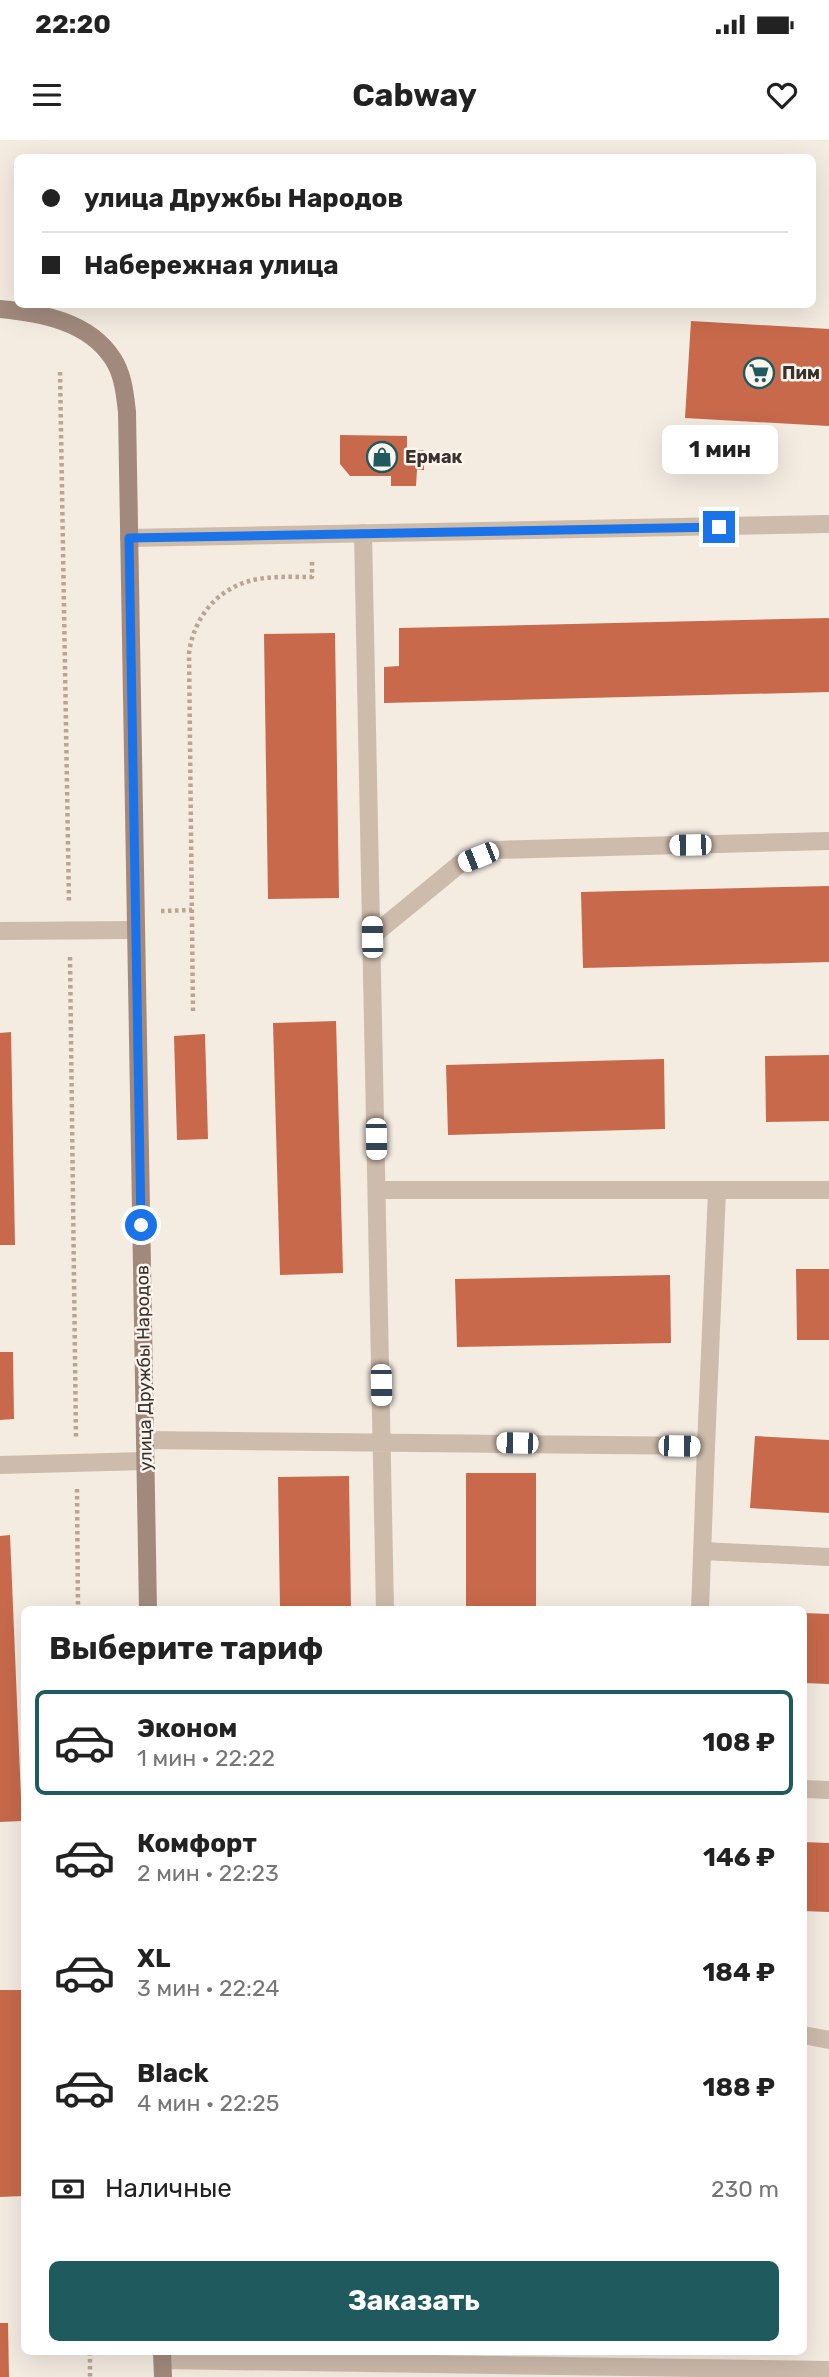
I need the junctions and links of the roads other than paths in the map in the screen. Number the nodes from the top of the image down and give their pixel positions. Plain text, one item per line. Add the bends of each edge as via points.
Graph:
1 (0, 309) edge
2 (829, 524) edge
3 (363, 533) junction
4 (129, 538) junction
5 (829, 842) edge
6 (136, 930) junction
7 (0, 931) edge
8 (372, 937) junction
9 (377, 1190) junction
10 (829, 1190) edge
11 (718, 1191) junction
12 (145, 1440) junction
13 (382, 1441) junction
14 (706, 1446) junction
15 (145, 1461) junction
16 (0, 1465) edge
17 (702, 1551) junction
18 (829, 1557) edge
19 (148, 1606) edge
20 (385, 1606) edge
21 (700, 1606) edge
22 (807, 1789) edge
23 (829, 1790) edge
24 (807, 2036) edge
25 (829, 2040) edge
26 (163, 2363) edge
27 (829, 2370) edge
28 (513, 2371) edge

1 - 4 main road, улица Дружбы Народов via 40,313 67,322 92,337 113,358 124,386 127,412
2 - 3 street
3 - 4 street
3 - 8 street
4 - 6 main road, улица Дружбы Народов
5 - 8 street via 494,850 461,863
6 - 7 street
6 - 12 main road, улица Дружбы Народов
8 - 9 street
9 - 11 street
9 - 13 street
10 - 11 street
11 - 14 street
12 - 13 street
12 - 15 main road, улица Дружбы Народов
13 - 14 street
13 - 20 street
14 - 17 street
15 - 16 street
15 - 19 main road, улица Дружбы Народов
17 - 18 street
17 - 21 street
22 - 23 street
24 - 25 street
26 - 28 street
27 - 28 street

